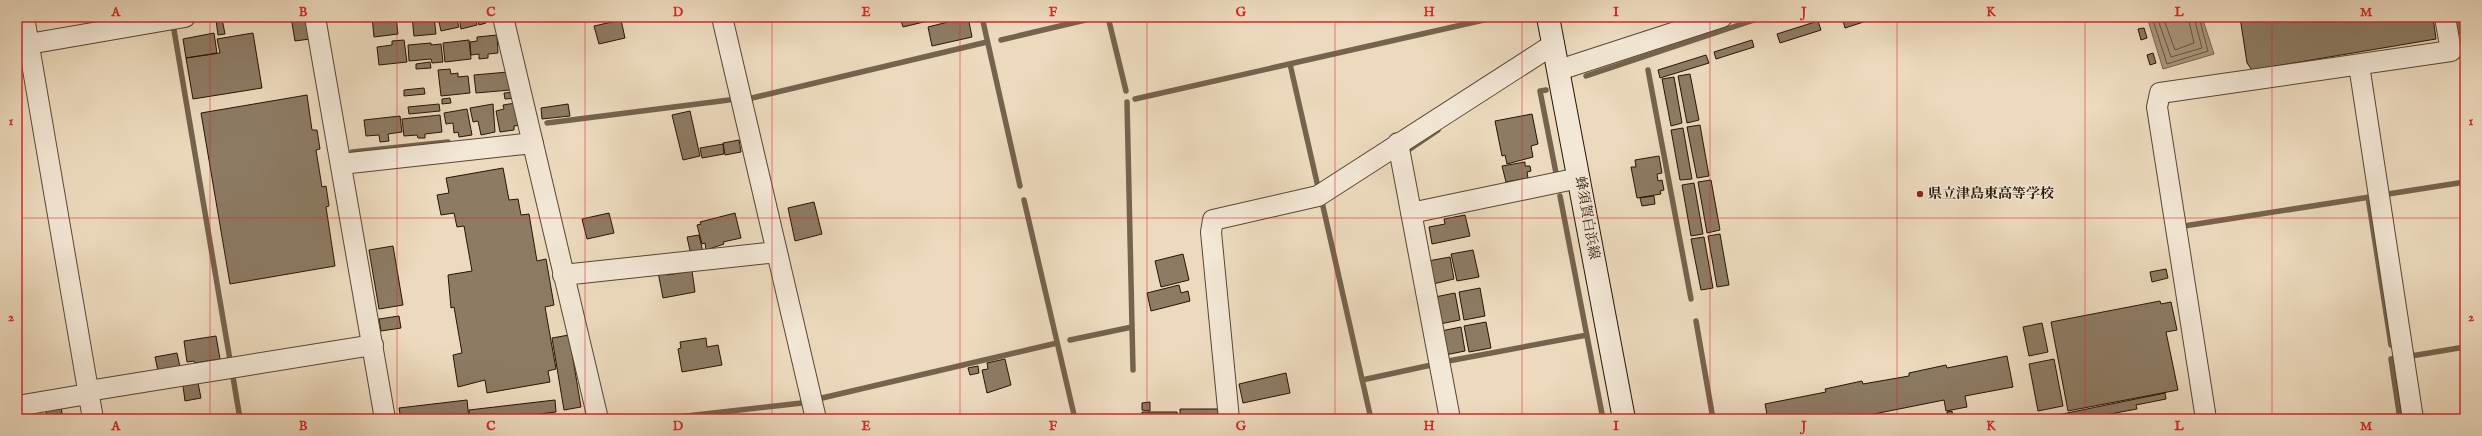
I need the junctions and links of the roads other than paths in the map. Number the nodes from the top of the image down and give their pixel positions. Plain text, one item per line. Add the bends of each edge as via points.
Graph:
1 (24, 17) edge
2 (185, 17) edge
3 (315, 17) edge
4 (503, 17) edge
5 (722, 17) edge
6 (1548, 17) edge
7 (1722, 17) edge
8 (2445, 17) edge
9 (1554, 44) junction
10 (23, 45) edge
11 (2458, 49) edge
12 (2358, 65) junction
13 (1559, 70) junction
14 (533, 143) junction
15 (1398, 143) junction
16 (341, 164) junction
17 (1579, 178) junction
18 (1411, 213) junction
19 (777, 252) junction
20 (563, 275) junction
21 (372, 345) junction
22 (88, 392) junction
23 (17, 406) edge
24 (92, 419) edge
25 (385, 419) edge
26 (594, 419) edge
27 (816, 419) edge
28 (1229, 419) edge
29 (1450, 419) edge
30 (1624, 419) edge
31 (2206, 419) edge
32 (2413, 419) edge

1 - 10 street
2 - 10 street
3 - 16 street
4 - 14 street
5 - 19 street
6 - 9 main road, 蜂須賀白浜線
7 - 13 street
8 - 11 street
9 - 13 main road, 蜂須賀白浜線
9 - 15 street
10 - 22 street
11 - 12 street
12 - 31 street via 2160,93 2157,107
12 - 32 street
13 - 17 main road, 蜂須賀白浜線
14 - 16 street
14 - 20 street
15 - 18 street
15 - 28 street via 1318,196 1213,220 1211,232
16 - 21 street
17 - 18 street
17 - 30 main road, 蜂須賀白浜線
18 - 29 street
19 - 20 street
19 - 27 street
20 - 26 street
21 - 22 street
21 - 25 street
22 - 23 street
22 - 24 street

